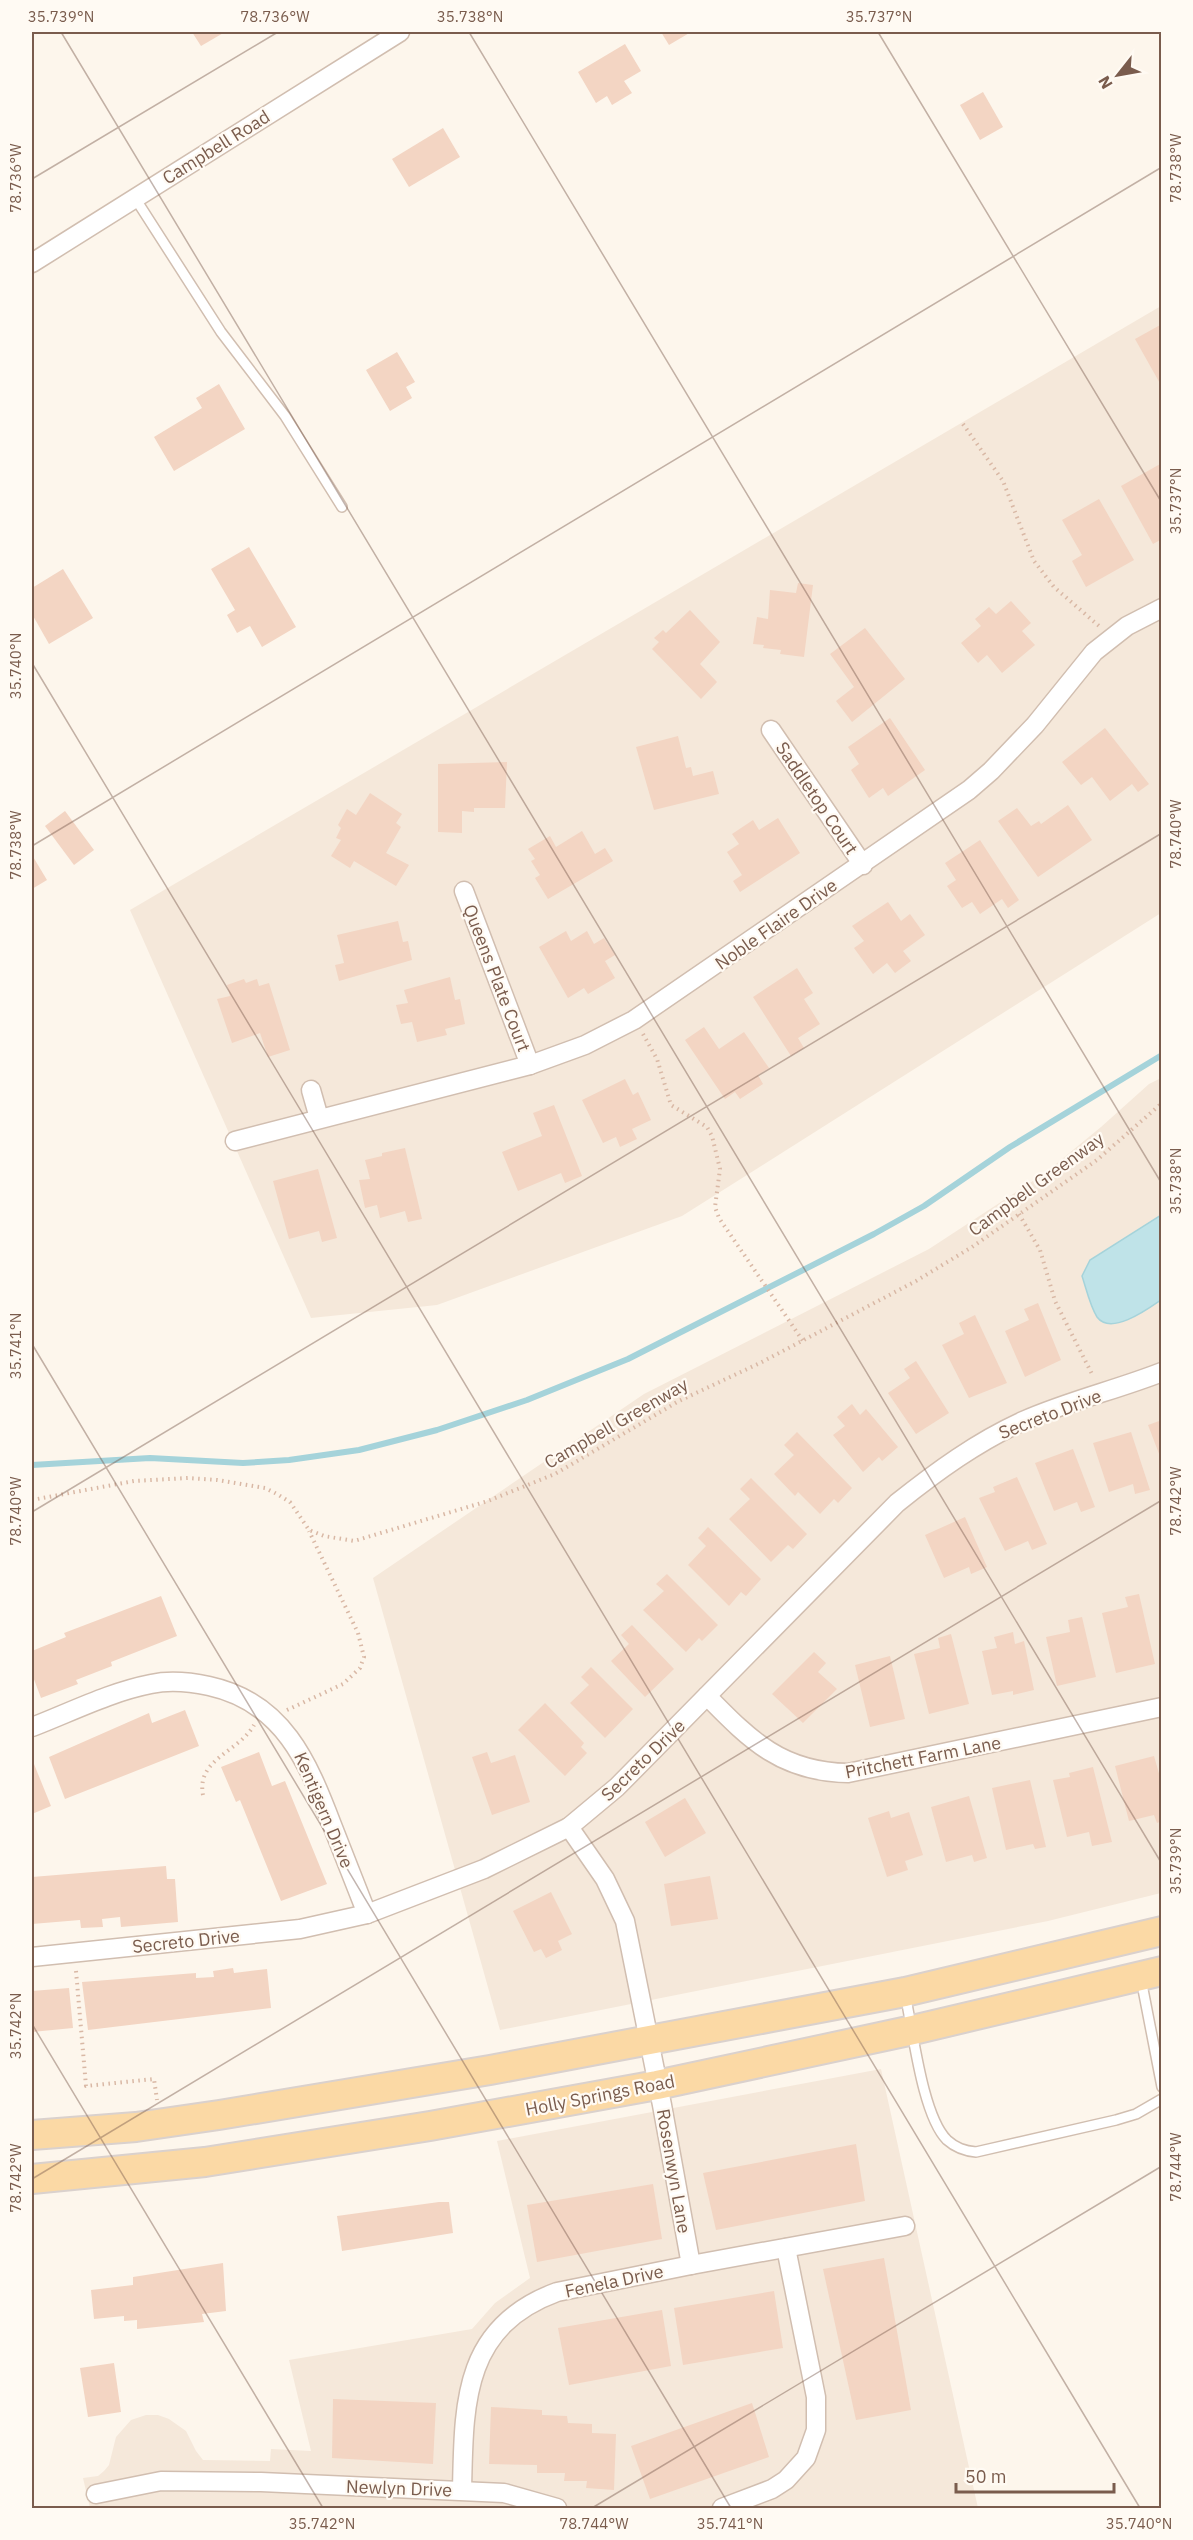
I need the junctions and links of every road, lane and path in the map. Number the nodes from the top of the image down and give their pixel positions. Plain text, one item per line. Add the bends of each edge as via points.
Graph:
1 (390, 34) edge
2 (135, 198) junction
3 (32, 262) edge
4 (963, 424) dead end
5 (342, 507) dead end
6 (1161, 608) edge
7 (1102, 628) dead end
8 (771, 730) dead end
9 (863, 865) junction
10 (464, 891) dead end
11 (641, 1031) dead end
12 (530, 1065) junction
13 (310, 1090) dead end
14 (1161, 1103) edge
15 (319, 1118) junction
16 (235, 1141) dead end
17 (1019, 1214) junction
18 (803, 1341) junction
19 (1161, 1372) edge
20 (1093, 1376) dead end
21 (32, 1500) edge
22 (309, 1530) junction
23 (707, 1696) junction
24 (1161, 1707) edge
25 (285, 1713) dead end
26 (32, 1727) edge
27 (260, 1728) dead end
28 (203, 1795) dead end
29 (569, 1827) junction
30 (367, 1914) junction
31 (1161, 1931) edge
32 (74, 1954) junction
33 (32, 1957) edge
34 (1151, 1974) edge
35 (905, 1992) junction
36 (912, 2030) junction
37 (648, 2042) junction
38 (657, 2085) junction
39 (1161, 2087) edge
40 (1161, 2099) edge
41 (157, 2101) dead end
42 (32, 2135) edge
43 (32, 2179) edge
44 (906, 2226) dead end
45 (786, 2248) junction
46 (691, 2265) junction
47 (462, 2490) junction
48 (96, 2494) dead end
49 (557, 2508) edge
50 (722, 2508) edge

1 - 2 street, Campbell Road
2 - 3 street, Campbell Road
2 - 5 lane via 221,332 285,416
4 - 7 path via 1003,482 1034,561 1054,587
6 - 9 street, Noble Flaire Drive via 1126,626 1094,651 1035,725 991,771 946,808
8 - 9 street, Saddletop Court
9 - 12 street, Noble Flaire Drive via 653,1010 585,1045
10 - 12 street, Queens Plate Court
11 - 18 path via 657,1059 671,1105 707,1127 712,1136 720,1169 715,1207 725,1229
12 - 15 street, Noble Flaire Drive
13 - 15 street
14 - 17 path, Campbell Greenway via 1097,1160
15 - 16 street, Noble Flaire Drive
17 - 18 path, Campbell Greenway via 916,1281
17 - 20 path via 1040,1250 1055,1301
18 - 22 path, Campbell Greenway via 678,1401 555,1474 488,1501 354,1541
19 - 23 street, Secreto Drive via 1025,1420 930,1476 897,1503
21 - 22 path via 134,1481 217,1480 278,1494 290,1502
22 - 25 path via 358,1633 364,1657 353,1677
23 - 24 street, Pritchett Farm Lane via 732,1721 792,1764 848,1773
23 - 29 street, Secreto Drive via 617,1787
26 - 30 street, Kentigern Drive via 122,1691 154,1684 200,1684 255,1705 276,1721 306,1762
27 - 28 path via 255,1724 242,1742 214,1761 204,1773
29 - 30 street, Secreto Drive via 484,1869
29 - 37 street, Rosenwyn Lane via 605,1879 625,1921
30 - 32 street, Secreto Drive via 300,1929
31 - 35 main road
32 - 33 street, Secreto Drive
32 - 41 path via 86,2086 154,2079
34 - 36 main road, Holly Springs Road
34 - 39 lane
35 - 36 lane
35 - 37 main road
36 - 38 main road, Holly Springs Road
36 - 40 lane via 928,2108 946,2139 960,2150 976,2152 1116,2120 1136,2114
37 - 38 street, Rosenwyn Lane
37 - 42 main road via 297,2103 136,2127
38 - 43 main road, Holly Springs Road via 205,2162
38 - 46 street, Rosenwyn Lane
44 - 45 street, Fenela Drive
45 - 46 street, Fenela Drive
45 - 50 street via 816,2397 816,2430 806,2458 786,2480
46 - 47 street, Fenela Drive via 557,2292 535,2300 499,2329 485,2348 468,2389
47 - 48 street, Newlyn Drive via 161,2481
47 - 49 street, Newlyn Drive via 504,2493

